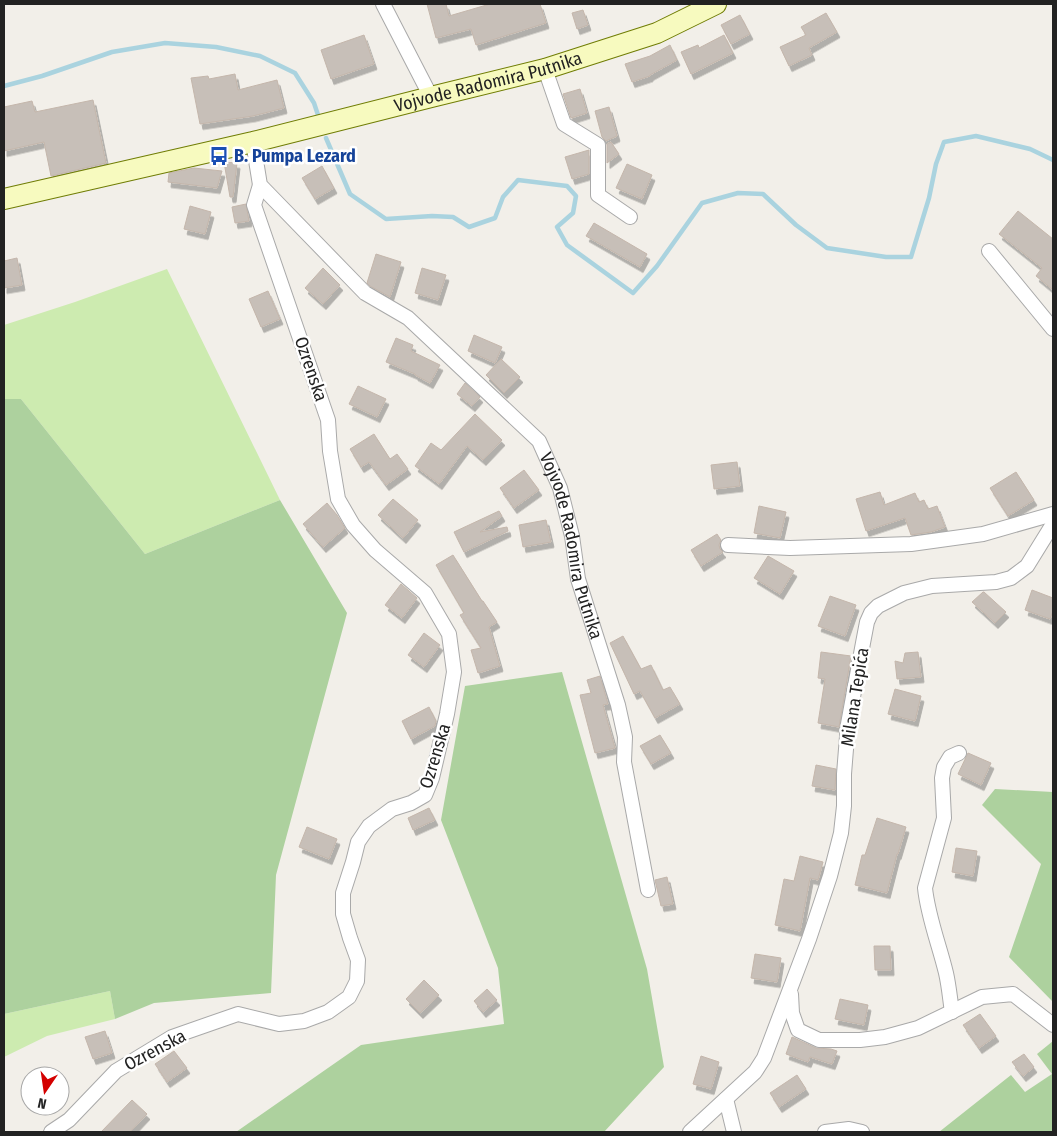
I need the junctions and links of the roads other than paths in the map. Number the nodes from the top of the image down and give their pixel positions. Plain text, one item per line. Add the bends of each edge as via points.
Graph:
1 (383, 4) edge
2 (716, 4) edge
3 (545, 69) junction
4 (431, 96) junction
5 (253, 142) junction
6 (260, 185) junction
7 (4, 199) edge
8 (630, 217) dead end
9 (989, 250) dead end
10 (1053, 329) edge
11 (1053, 514) edge
12 (1053, 524) edge
13 (728, 545) dead end
14 (959, 753) dead end
15 (648, 890) dead end
16 (790, 990) junction
17 (952, 1012) junction
18 (1053, 1025) edge
19 (726, 1099) junction
20 (51, 1132) edge
21 (690, 1132) edge
22 (734, 1132) edge
23 (825, 1132) edge
24 (862, 1132) edge

1 - 4 street
2 - 3 main road, Vojvode Radomira Putnika via 657,33
3 - 4 main road, Vojvode Radomira Putnika
3 - 8 street via 564,124 598,146 598,195
4 - 5 main road, Vojvode Radomira Putnika
5 - 6 street
5 - 7 main road, Vojvode Radomira Putnika
6 - 15 street, Vojvode Radomira Putnika via 365,293 408,318 539,441 560,488 578,579 618,706 625,737 624,762
6 - 20 street, Ozrenska via 254,205 328,420 338,499 353,525 375,550 425,593 449,634 454,672 447,714 425,795 392,809 369,826 358,842 343,893 343,914 358,960 357,981 349,997 328,1012 304,1021 279,1024 238,1014 172,1037 116,1071 69,1120
9 - 10 street
11 - 13 street via 983,534 911,544 790,548
12 - 16 street, Milana Tepića via 1027,566 1011,578 932,586 904,593 871,613 848,724 841,832 830,876
14 - 17 street via 950,757 944,767 944,818 926,888
16 - 17 street, Milana Tepića via 792,1013 798,1030 820,1040 885,1037 918,1028
16 - 19 street, Milana Tepića via 764,1058 755,1072
17 - 18 street, Milana Tepića via 982,997 1013,994
19 - 21 street, Milana Tepića
19 - 22 street
23 - 24 street via 849,1129

